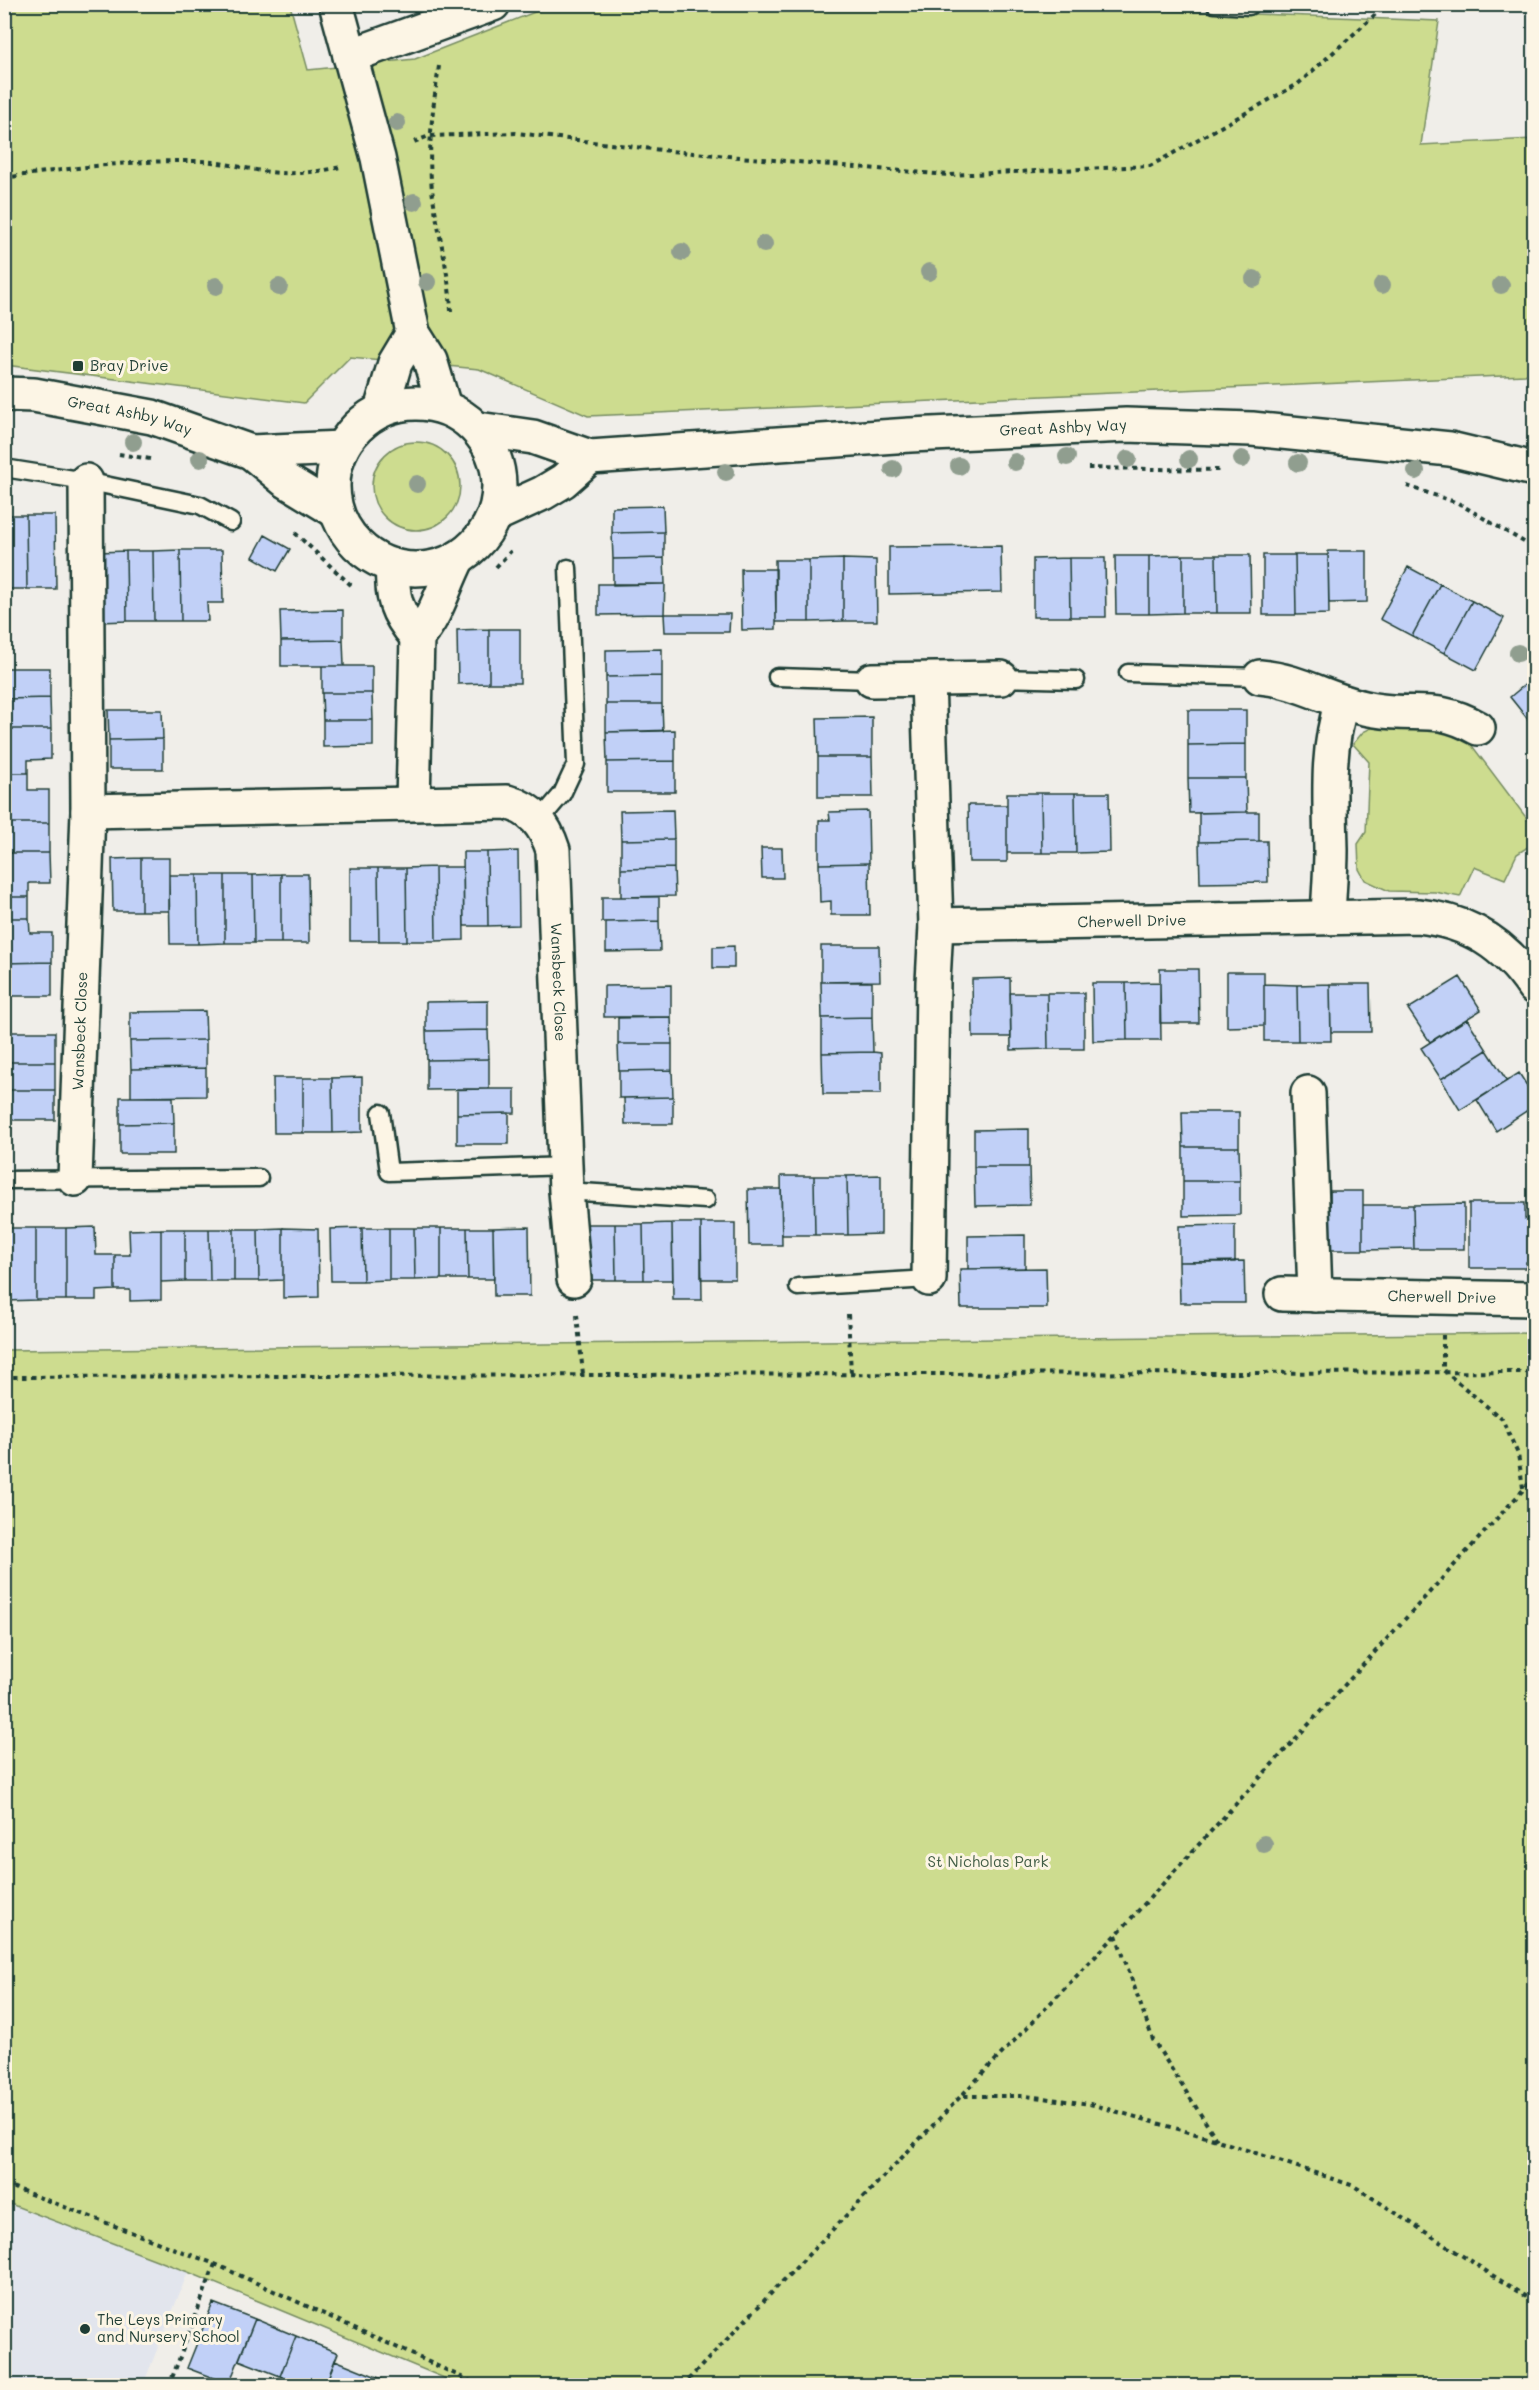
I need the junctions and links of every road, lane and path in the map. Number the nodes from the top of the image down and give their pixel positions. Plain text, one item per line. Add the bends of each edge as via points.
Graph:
1 (336, 4) edge
2 (493, 4) edge
3 (1215, 4) edge
4 (1387, 4) edge
5 (1524, 4) edge
6 (1248, 6) edge
7 (1534, 14) edge
8 (350, 56) junction
9 (378, 158) junction
10 (4, 178) edge
11 (413, 333) junction
12 (4, 394) edge
13 (444, 407) junction
14 (381, 410) junction
15 (478, 429) junction
16 (342, 448) junction
17 (251, 452) junction
18 (590, 457) junction
19 (4, 468) edge
20 (1534, 469) edge
21 (86, 481) junction
22 (336, 511) junction
23 (495, 515) junction
24 (231, 522) dead end
25 (458, 558) junction
26 (393, 566) junction
27 (568, 568) dead end
28 (417, 637) junction
29 (1128, 673) dead end
30 (777, 677) dead end
31 (1260, 677) joint
32 (1000, 678) joint
33 (872, 680) joint
34 (928, 680) junction
35 (1076, 680) dead end
36 (1342, 702) junction
37 (1478, 728) dead end
38 (413, 803) junction
39 (88, 811) junction
40 (539, 821) junction
41 (1328, 915) junction
42 (936, 925) junction
43 (1534, 987) edge
44 (1308, 1093) dead end
45 (381, 1113) dead end
46 (259, 1178) dead end
47 (566, 1178) junction
48 (75, 1179) junction
49 (4, 1180) edge
50 (706, 1200) dead end
51 (574, 1278) joint
52 (928, 1279) joint
53 (847, 1284) junction
54 (798, 1287) dead end
55 (1282, 1294) dead end
56 (1315, 1295) junction
57 (1534, 1299) edge
58 (1443, 1370) junction
59 (1534, 1372) edge
60 (851, 1373) junction
61 (583, 1374) junction
62 (4, 1377) edge
63 (1534, 1478) edge
64 (1523, 1489) junction
65 (1116, 1935) junction
66 (963, 2096) junction
67 (1217, 2140) junction
68 (4, 2184) edge
69 (215, 2264) junction
70 (1534, 2302) edge
71 (169, 2385) edge
72 (481, 2385) edge
73 (682, 2385) edge

1 - 8 street
2 - 8 street
3 - 6 lane
4 - 9 path via 1298,84 1150,166 948,175 516,133 429,136
5 - 7 path
8 - 9 street
9 - 10 path via 315,173 150,160 90,164
9 - 11 street
11 - 13 street via 430,360
11 - 14 street via 395,363
12 - 17 street, Great Ashby Way via 34,395 152,417
13 - 14 street via 412,403
13 - 15 street
14 - 16 street via 352,432
15 - 18 street, Great Ashby Way via 533,437
15 - 23 street via 499,469
16 - 17 street, Great Ashby Way
16 - 22 street via 334,468
17 - 22 street, Great Ashby Way via 285,480
18 - 20 street, Great Ashby Way via 1126,425 1252,429 1392,441 1450,449
18 - 23 street via 563,481
19 - 21 lane
21 - 24 lane via 200,505
21 - 39 street, Wansbeck Close
22 - 26 street via 358,546
23 - 25 street via 474,547
25 - 26 street via 426,569
25 - 28 street via 430,623
26 - 28 street via 392,590 402,619
27 - 40 lane via 576,764 562,794
28 - 38 street
29 - 31 lane
30 - 33 lane
31 - 36 street via 1304,685
32 - 34 street
32 - 35 lane
33 - 34 street
34 - 42 street
36 - 37 street via 1376,710 1452,714
36 - 41 street via 1330,750
38 - 39 street
38 - 40 street via 507,802
39 - 48 street, Wansbeck Close
40 - 47 street, Wansbeck Close via 553,850
41 - 42 street, Cherwell Drive
41 - 43 street, Cherwell Drive via 1445,918 1498,945
42 - 52 street
44 - 56 street
45 - 47 lane via 389,1172
46 - 48 lane
47 - 50 lane
47 - 51 street, Wansbeck Close
48 - 49 lane
51 - 61 path
52 - 53 lane
53 - 54 lane
53 - 60 path
55 - 56 street, Cherwell Drive
56 - 57 street, Cherwell Drive
58 - 59 path
58 - 60 path
58 - 64 path via 1502,1419 1518,1454
60 - 61 path
61 - 62 path
63 - 64 path
64 - 65 path
65 - 66 path
65 - 67 path via 1153,2040
66 - 67 path via 1026,2096 1090,2104
66 - 73 path
67 - 70 path via 1354,2186
68 - 69 path
69 - 71 path
69 - 72 path

